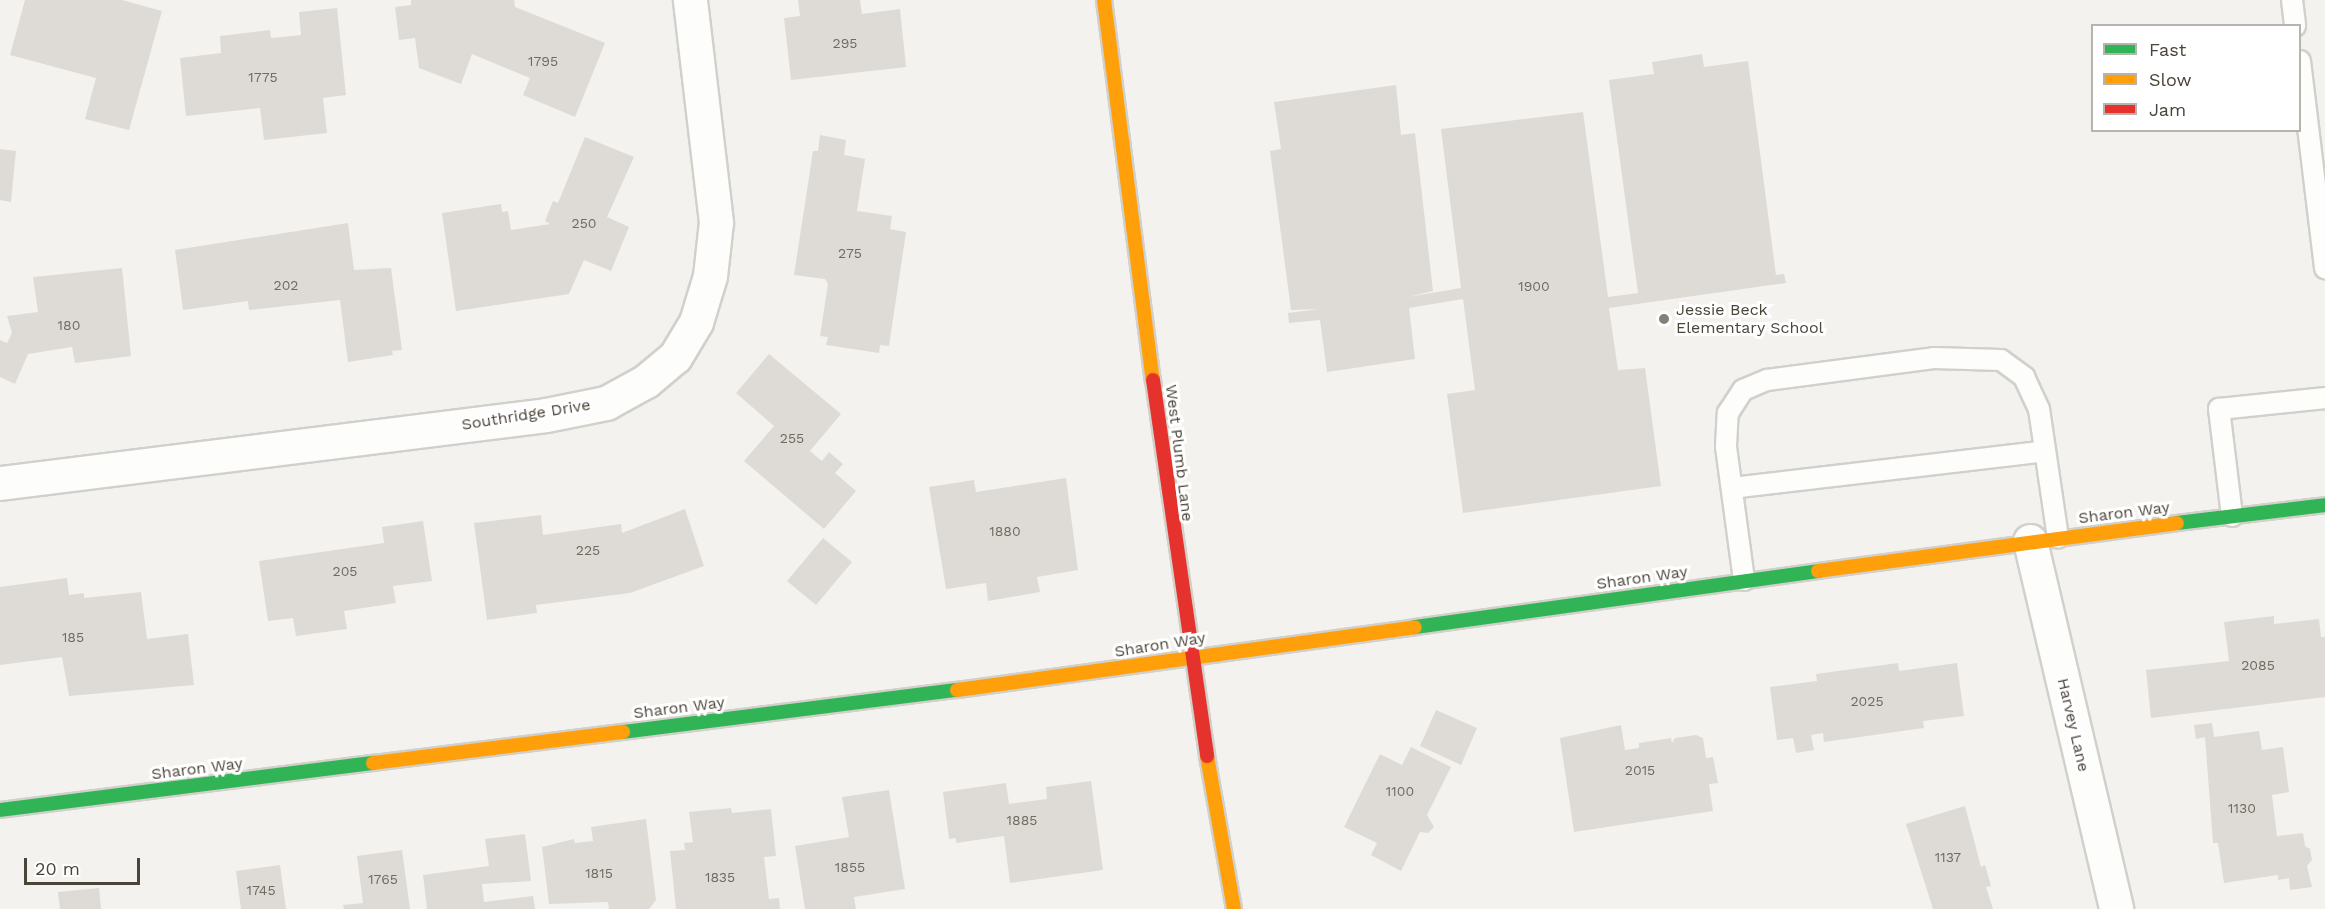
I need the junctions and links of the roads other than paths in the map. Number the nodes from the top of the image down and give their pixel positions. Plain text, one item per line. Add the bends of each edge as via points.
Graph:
1 (690, 0) edge
2 (1104, 0) edge
3 (2292, 0) edge
4 (2295, 24) edge
5 (2301, 69) edge
6 (2325, 269) edge
7 (2325, 398) edge
8 (2045, 451) junction
9 (0, 483) edge
10 (1732, 488) junction
11 (2325, 505) edge
12 (2232, 516) junction
13 (2044, 539) junction
14 (1744, 580) junction
15 (1189, 656) junction
16 (0, 810) edge
17 (1234, 909) edge
18 (2116, 909) edge

1 - 9 street, Southridge Drive via 716,222 710,276 696,322 675,357 646,381 606,403 546,415
2 - 15 street, West Plumb Lane
3 - 4 lane
5 - 6 lane
7 - 12 lane via 2219,409
8 - 10 lane
8 - 10 lane via 2038,409 2024,377 2001,360 1973,356 1767,380 1743,390 1728,413
8 - 13 lane
10 - 14 lane
11 - 12 street, Sharon Way
12 - 13 street, Sharon Way
13 - 14 street, Sharon Way
13 - 18 street, Harvey Lane
14 - 15 street, Sharon Way
15 - 16 street, Sharon Way via 1081,674
15 - 17 street, West Plumb Lane

